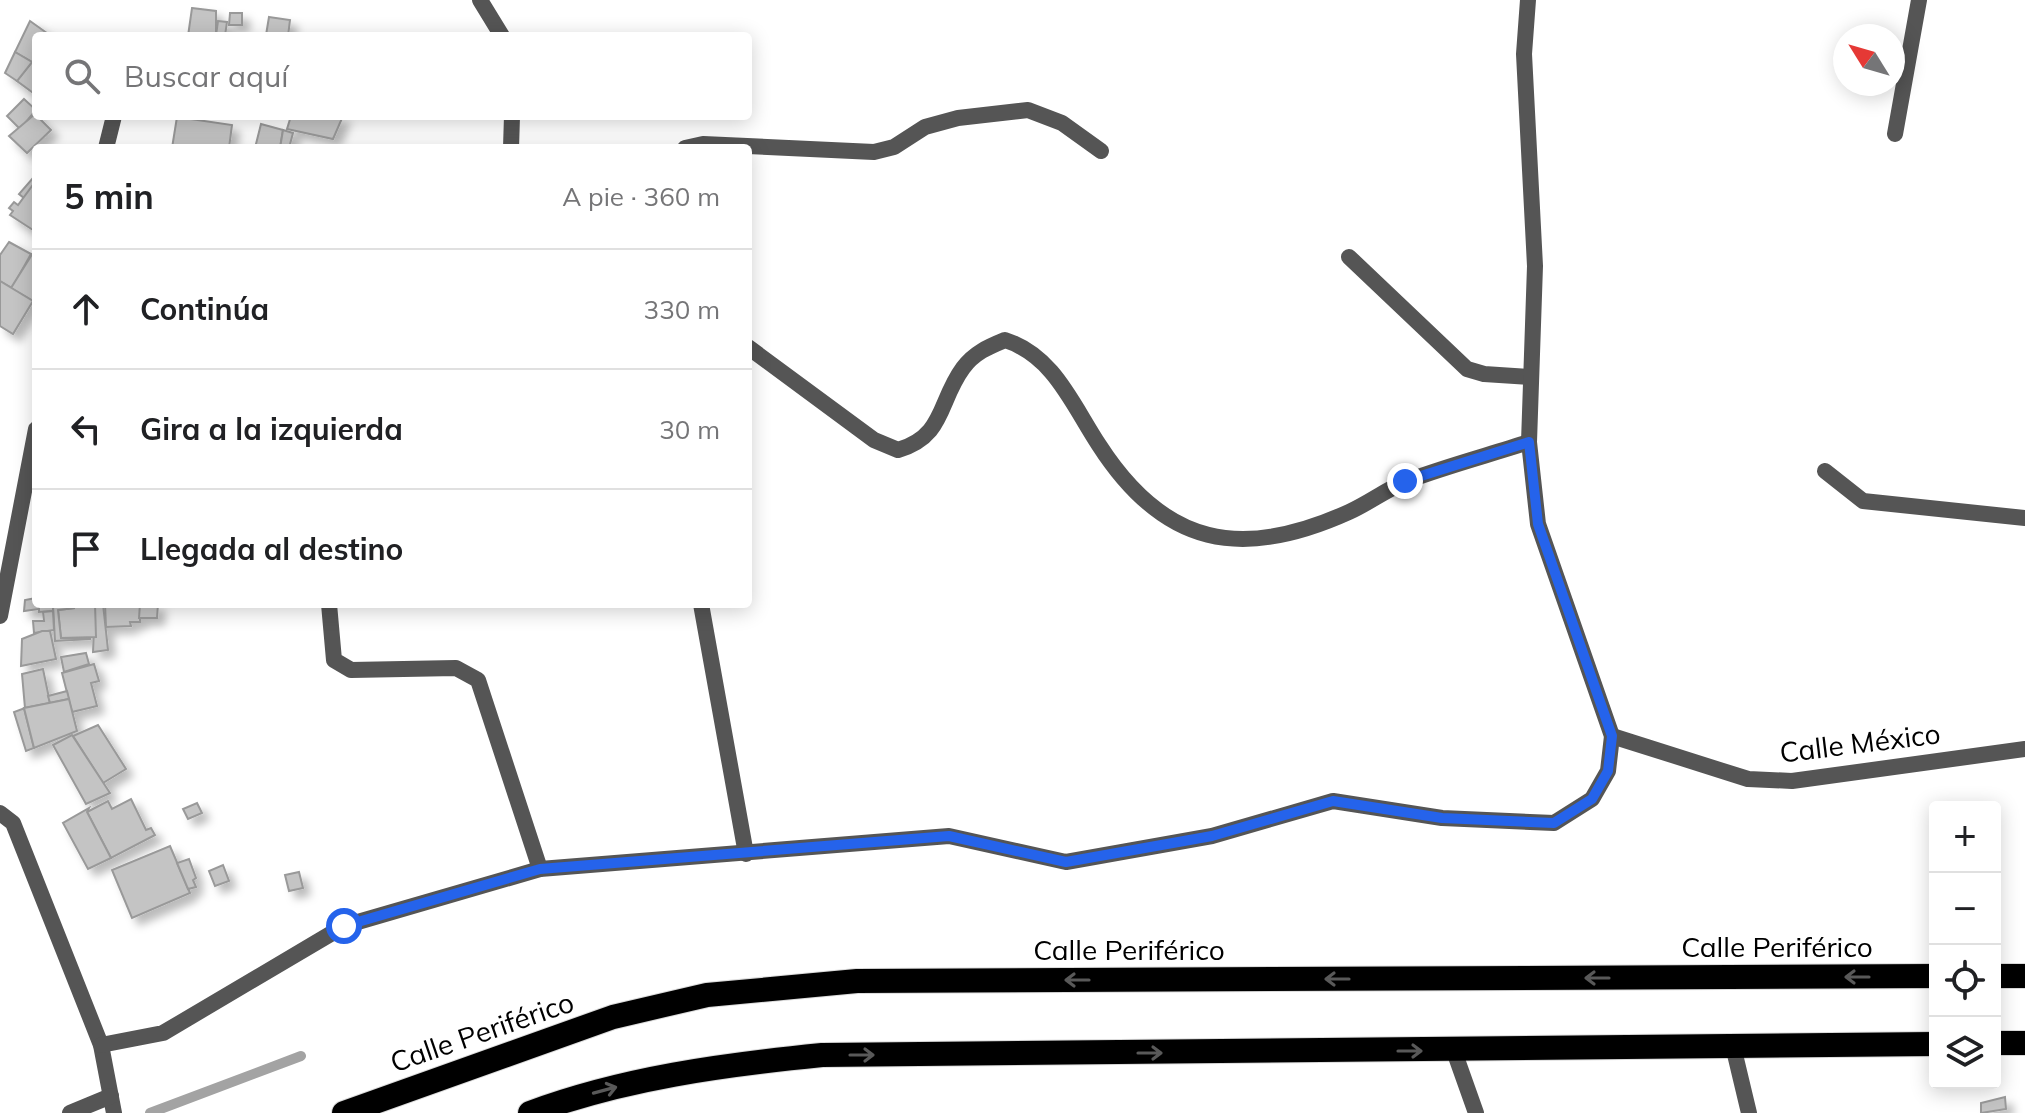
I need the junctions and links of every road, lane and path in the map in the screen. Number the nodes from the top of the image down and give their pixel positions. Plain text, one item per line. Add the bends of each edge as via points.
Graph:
1 (480, 0) edge
2 (1528, 0) edge
3 (1919, 0) edge
4 (500, 32) edge
5 (113, 120) edge
6 (512, 120) edge
7 (1895, 134) dead end
8 (107, 144) edge
9 (511, 144) edge
10 (752, 146) edge
11 (1101, 151) dead end
12 (1349, 257) dead end
13 (752, 350) edge
14 (1530, 377) junction
15 (1529, 442) junction
16 (32, 450) edge
17 (1825, 471) dead end
18 (2025, 518) edge
19 (329, 608) edge
20 (702, 608) edge
21 (0, 616) edge
22 (1612, 736) junction
23 (2025, 749) edge
24 (0, 813) edge
25 (746, 854) junction
26 (540, 869) junction
27 (1929, 976) edge
28 (2001, 976) edge
29 (2025, 976) edge
30 (2001, 1043) edge
31 (2025, 1043) edge
32 (1929, 1044) edge
33 (101, 1045) junction
34 (1733, 1046) junction
35 (1454, 1051) junction
36 (113, 1107) edge
37 (70, 1113) edge
38 (344, 1113) edge
39 (530, 1113) edge
40 (1476, 1113) edge
41 (1749, 1113) edge

1 - 4 street
2 - 14 street via 1524,54 1535,266
3 - 7 street
5 - 8 street
6 - 9 street
10 - 11 street via 874,152 894,147 925,127 958,118 1028,110 1062,123
12 - 14 street via 1467,369
13 - 15 street via 874,440 898,450 918,444 933,429 962,369 980,351 1005,340 1027,347 1048,365 1101,449 1141,500 1190,531 1232,541 1284,535 1348,513 1405,481
14 - 15 street
15 - 22 street via 1538,524
16 - 21 street
17 - 18 street via 1863,501
19 - 26 street via 334,660 340,666 456,668 478,680
20 - 25 street
22 - 23 street, Calle México via 1748,779 1792,781
22 - 25 street via 1608,771 1592,799 1554,823 1442,818 1333,801 1212,836 1066,862 949,836
24 - 33 street via 13,823
25 - 26 street
26 - 33 street via 344,926 163,1033
27 -> 38 highway, Calle Periférico via 857,981 707,995 613,1017
28 - 29 highway
30 - 31 highway
32 - 34 highway
33 - 36 street
34 - 35 highway
34 - 41 street
39 -> 35 highway via 645,1079 822,1055
35 - 40 street
36 - 37 street

